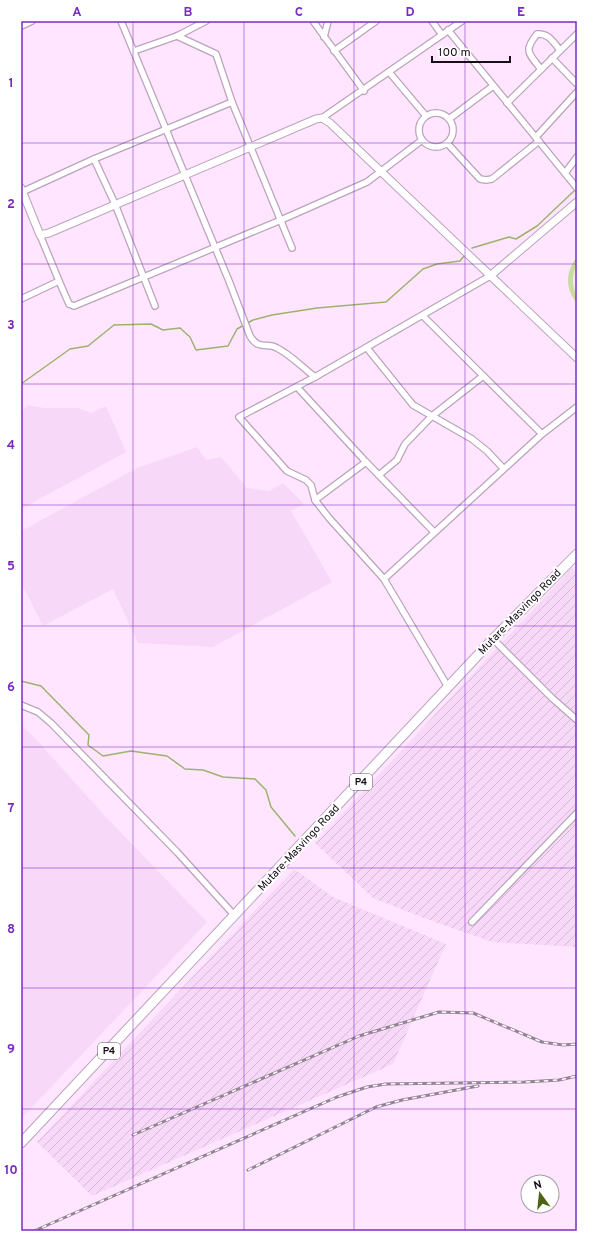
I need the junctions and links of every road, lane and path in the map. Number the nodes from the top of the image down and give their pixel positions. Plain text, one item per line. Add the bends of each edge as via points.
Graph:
1 (32, 21) edge
2 (121, 21) edge
3 (206, 21) edge
4 (313, 21) edge
5 (328, 21) edge
6 (376, 21) edge
7 (432, 21) edge
8 (462, 21) edge
9 (21, 26) edge
10 (448, 30) junction
11 (577, 34) edge
12 (442, 35) junction
13 (177, 36) junction
14 (324, 37) junction
15 (560, 50) junction
16 (134, 51) junction
17 (334, 51) junction
18 (552, 58) junction
19 (541, 69) junction
20 (389, 72) junction
21 (577, 84) edge
22 (493, 86) junction
23 (364, 91) junction
24 (577, 92) edge
25 (232, 102) junction
26 (507, 103) junction
27 (426, 116) junction
28 (322, 118) junction
29 (448, 119) junction
30 (166, 130) junction
31 (538, 139) junction
32 (422, 140) junction
33 (446, 143) junction
34 (252, 147) junction
35 (577, 157) edge
36 (94, 159) junction
37 (380, 172) junction
38 (565, 173) junction
39 (185, 176) junction
40 (577, 188) edge
41 (22, 190) edge
42 (577, 202) edge
43 (115, 204) junction
44 (281, 220) junction
45 (40, 235) junction
46 (214, 247) junction
47 (292, 248) dead end
48 (143, 276) junction
49 (490, 276) junction
50 (59, 281) junction
51 (21, 299) edge
52 (155, 306) dead end
53 (423, 316) junction
54 (367, 348) junction
55 (577, 358) edge
56 (482, 376) junction
57 (315, 377) junction
58 (297, 387) junction
59 (577, 407) edge
60 (432, 416) junction
61 (542, 434) junction
62 (366, 462) junction
63 (503, 468) junction
64 (379, 475) junction
65 (315, 500) junction
66 (434, 532) junction
67 (577, 554) edge
68 (384, 579) junction
69 (493, 639) junction
70 (448, 687) junction
71 (21, 704) edge
72 (577, 720) edge
73 (577, 813) edge
74 (235, 916) junction
75 (472, 922) dead end
76 (38, 1125) junction
77 (21, 1135) edge
78 (21, 1143) edge

1 - 9 street
2 - 16 street
3 - 13 street
4 - 14 street
5 - 14 street
6 - 17 street
7 - 12 street
8 - 10 street
10 - 12 street
10 - 22 street
11 - 15 street
12 - 20 street
13 - 16 street
13 - 25 street via 216,54
14 - 17 street
15 - 18 street
15 - 19 street via 548,36 543,33 537,34 528,49
16 - 30 street
17 - 23 street
18 - 19 street
18 - 21 street
19 - 26 street
20 - 23 street
20 - 27 street
22 - 26 street
22 - 29 street
23 - 28 street
24 - 31 street
25 - 30 street
25 - 34 street
26 - 31 street
27 - 29 street via 440,113
27 - 32 street via 419,129
28 - 34 street
28 - 37 street
29 - 33 street via 452,130
30 - 36 street
30 - 39 street
31 - 33 street via 492,179 486,180 480,179
31 - 38 street
32 - 33 street via 434,146
32 - 37 street
34 - 39 street
34 - 44 street
35 - 38 street
36 - 41 street
36 - 43 street
37 - 44 street via 367,182
37 - 49 street
38 - 40 street
39 - 43 street
39 - 46 street
41 - 45 street
42 - 49 street
43 - 45 street via 56,231
43 - 48 street
44 - 46 street
44 - 47 street
45 - 50 street
46 - 48 street
46 - 57 street via 254,342 263,347 278,348
48 - 50 street via 74,306 69,304
48 - 52 street
49 - 53 street
49 - 55 street
50 - 51 street
53 - 54 street
53 - 56 street
54 - 57 street
54 - 60 street via 413,405
56 - 60 street
56 - 61 street
57 - 58 street
58 - 62 street
58 - 65 street via 239,417 287,470 311,485
59 - 61 street
60 - 63 street via 472,439
60 - 64 street via 404,444 397,460
61 - 63 street
62 - 64 street
62 - 65 street
63 - 66 street
64 - 66 street
65 - 68 street
66 - 68 street
67 - 69 highway, Mutare-Masvingo Road / P4
68 - 70 street
69 - 70 highway, Mutare-Masvingo Road / P4
69 - 72 street
70 - 74 highway, Mutare-Masvingo Road / P4
71 - 74 street via 38,712 51,723 177,852
73 - 75 street
74 - 76 highway, Mutare-Masvingo Road / P4
76 - 77 highway via 30,1127
76 - 78 highway, Mutare-Masvingo Road / P4

